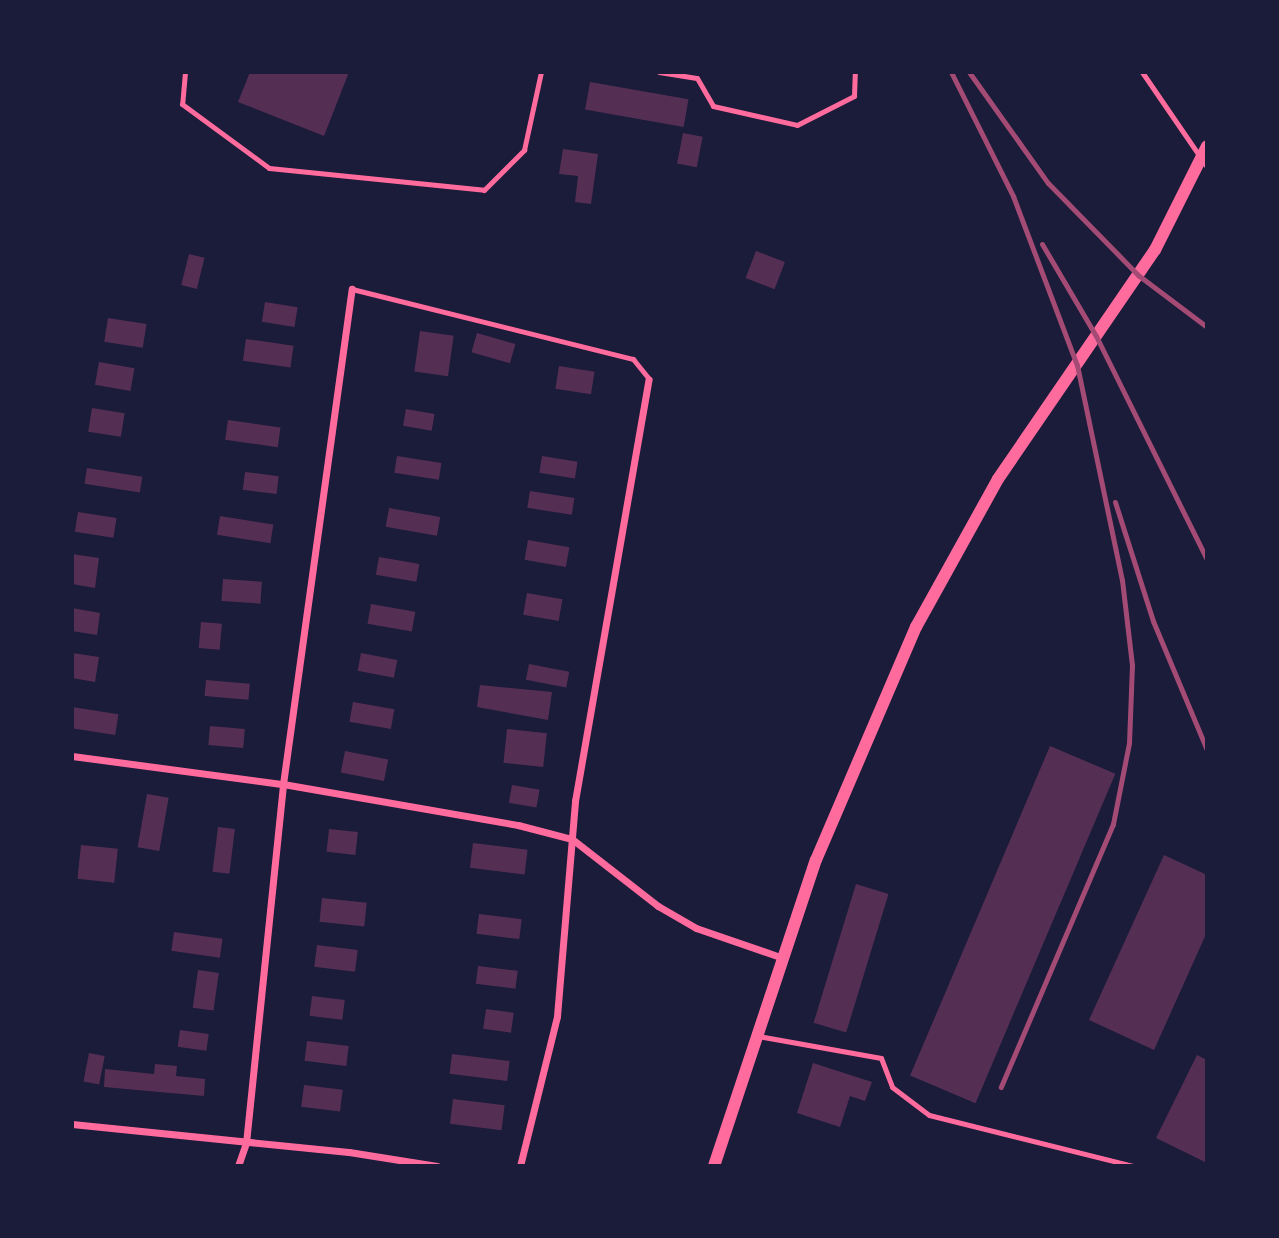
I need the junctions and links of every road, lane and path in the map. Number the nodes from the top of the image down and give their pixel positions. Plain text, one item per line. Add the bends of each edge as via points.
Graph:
1 (185, 72) edge
2 (541, 72) edge
3 (659, 72) edge
4 (856, 72) edge
5 (1142, 72) edge
6 (1206, 156) edge
7 (352, 289) joint
8 (649, 379) joint
9 (72, 756) edge
10 (283, 784) junction
11 (572, 839) junction
12 (783, 958) junction
13 (758, 1036) junction
14 (72, 1124) edge
15 (246, 1143) junction
16 (238, 1166) edge
17 (437, 1166) edge
18 (520, 1166) edge
19 (714, 1166) edge
20 (1133, 1166) edge

1 - 2 lane via 182,104 269,168 484,190 524,150
3 - 4 lane via 697,78 713,106 797,125 854,96
5 - 6 lane
6 - 12 street via 1155,250 998,479 916,627 816,860
7 - 8 lane via 633,359
7 - 10 street
8 - 11 street via 611,581
9 - 10 street
10 - 11 street via 518,825
10 - 15 street
11 - 12 street via 658,906 696,928
11 - 18 street via 557,1016
12 - 13 street
13 - 19 street
13 - 20 lane via 881,1058 892,1087 929,1115
14 - 15 street
15 - 16 street
15 - 17 street

